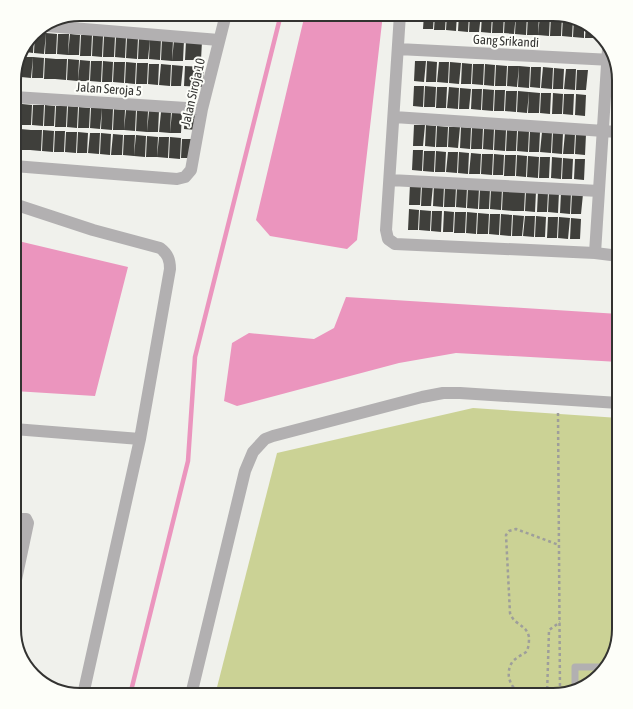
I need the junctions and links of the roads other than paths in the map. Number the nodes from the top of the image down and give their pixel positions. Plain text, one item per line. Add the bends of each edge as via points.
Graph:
1 (224, 21) edge
2 (400, 21) edge
3 (56, 27) edge
4 (219, 40) junction
5 (398, 49) junction
6 (607, 56) edge
7 (609, 63) edge
8 (21, 97) edge
9 (202, 109) junction
10 (394, 117) junction
11 (603, 131) junction
12 (612, 132) edge
13 (21, 167) edge
14 (390, 180) junction
15 (599, 191) junction
16 (21, 206) edge
17 (595, 253) junction
18 (612, 255) edge
19 (612, 403) edge
20 (21, 430) edge
21 (140, 439) junction
22 (21, 519) edge
23 (21, 556) edge
24 (598, 667) edge
25 (575, 684) edge
26 (85, 688) edge
27 (193, 688) edge

1 - 4 street, Jalan Siroja 10
2 - 5 street
3 - 4 street
4 - 9 street, Jalan Siroja 10
5 - 6 street, Gang Srikandi
5 - 10 street
7 - 11 street
8 - 9 street, Jalan Seroja 5
9 - 13 street, Jalan Siroja 10 via 192,166 182,179
10 - 11 street
10 - 14 street
11 - 12 street
11 - 15 street
14 - 15 street
14 - 17 street via 386,230 388,239 395,244
15 - 17 street
16 - 21 street via 160,248 166,252 170,269
17 - 18 street
19 - 27 street via 443,394 422,397 265,439 253,452 245,471
20 - 21 street
21 - 26 street
22 - 23 street via 26,519 28,524
24 - 25 lane via 575,667

